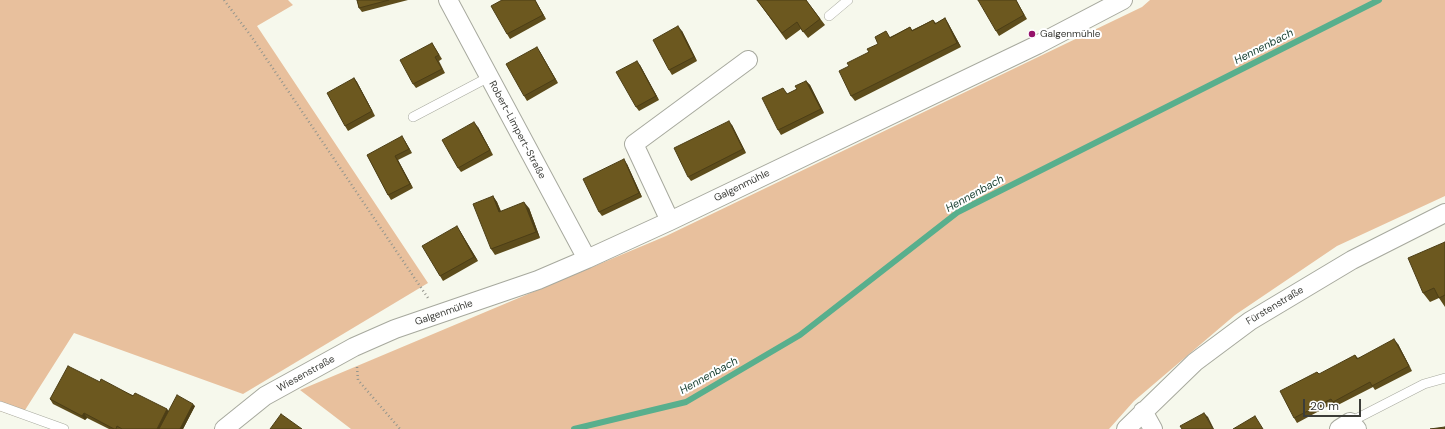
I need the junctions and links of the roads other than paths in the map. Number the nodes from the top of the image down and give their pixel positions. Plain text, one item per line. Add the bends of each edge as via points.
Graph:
1 (448, 0) edge
2 (848, 0) edge
3 (1123, 0) edge
4 (829, 16) dead end
5 (748, 60) dead end
6 (489, 77) junction
7 (413, 117) dead end
8 (1445, 214) edge
9 (670, 221) junction
10 (586, 259) junction
11 (395, 329) joint
12 (1445, 378) edge
13 (0, 406) edge
14 (1143, 411) junction
15 (1349, 427) edge
16 (64, 429) edge
17 (224, 429) edge
18 (1126, 429) edge
19 (1153, 429) edge

1 - 6 street, Robert-Limpert-Straße
2 - 4 lane
3 - 9 street, Galgenmühle via 1037,45
5 - 9 street via 634,144
6 - 7 lane
6 - 10 street, Robert-Limpert-Straße
8 - 14 street, Fürstenstraße via 1352,260 1250,321 1195,362
9 - 10 street, Galgenmühle
10 - 11 street, Galgenmühle via 538,280
11 - 17 street, Wiesenstraße via 354,347 265,396
12 - 15 lane via 1424,384
13 - 16 lane
14 - 18 street, Fürstenstraße
14 - 19 street

